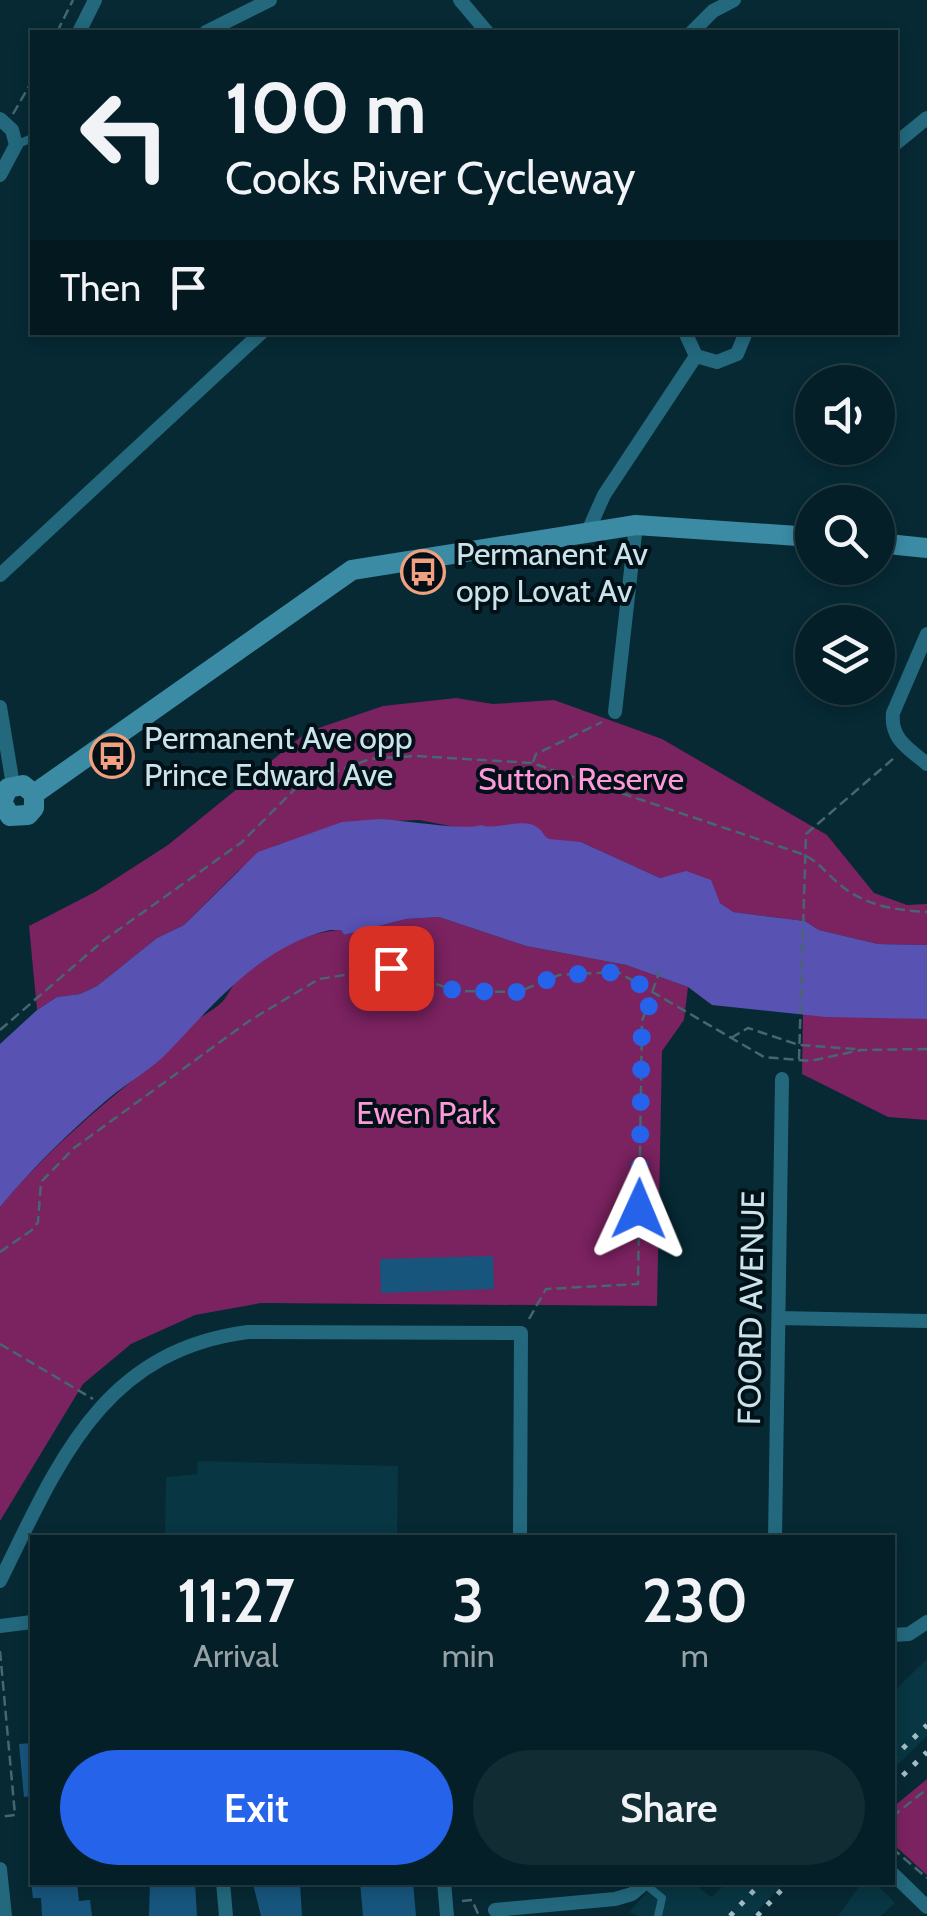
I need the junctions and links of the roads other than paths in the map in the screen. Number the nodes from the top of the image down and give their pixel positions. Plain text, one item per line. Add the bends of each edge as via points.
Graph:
1 (95, 0) edge
2 (270, 0) edge
3 (460, 0) edge
4 (734, 0) edge
5 (79, 30) edge
6 (210, 30) edge
7 (485, 30) edge
8 (694, 30) edge
9 (927, 118) edge
10 (3, 121) edge
11 (30, 139) edge
12 (898, 142) edge
13 (16, 146) junction
14 (0, 175) edge
15 (259, 335) edge
16 (686, 335) edge
17 (745, 335) edge
18 (696, 356) junction
19 (636, 526) junction
20 (588, 531) junction
21 (795, 535) edge
22 (895, 545) edge
23 (927, 548) edge
24 (0, 575) edge
25 (927, 634) edge
26 (0, 707) edge
27 (615, 712) road end
28 (927, 764) edge
29 (13, 785) junction
30 (34, 794) junction
31 (5, 821) edge
32 (782, 1078) dead end
33 (779, 1318) junction
34 (927, 1321) edge
35 (520, 1535) edge
36 (775, 1535) edge
37 (0, 1581) edge
38 (30, 1622) edge
39 (927, 1622) edge
40 (0, 1626) edge
41 (895, 1634) edge
42 (0, 1868) edge
43 (895, 1876) edge
44 (222, 1885) edge
45 (641, 1885) edge
46 (647, 1885) edge
47 (927, 1907) edge
48 (495, 1910) dead end
49 (4, 1916) edge
50 (226, 1916) edge
51 (658, 1916) edge

1 - 5 street
2 - 6 street
3 - 7 street
4 - 8 street
9 - 12 street
10 - 13 street
11 - 13 lane
13 - 14 street
15 - 24 street
16 - 18 street
17 - 18 street via 728,360
18 - 20 street via 604,495
19 - 20 main road
19 - 21 main road
19 - 27 street
20 - 30 main road via 352,570
22 - 23 main road
25 - 28 street via 891,727
26 - 29 street
29 - 30 main road
29 - 31 main road via 2,797
30 - 31 main road via 28,815
32 - 33 street, FOORD AVENUE
33 - 34 street
33 - 36 street, FOORD AVENUE
35 - 37 street via 521,1333 232,1334 153,1364 80,1428
38 - 40 street
39 - 41 street via 910,1634
42 - 49 street
43 - 47 street
44 - 50 street
45 - 48 street via 615,1899
46 - 51 lane via 662,1898

